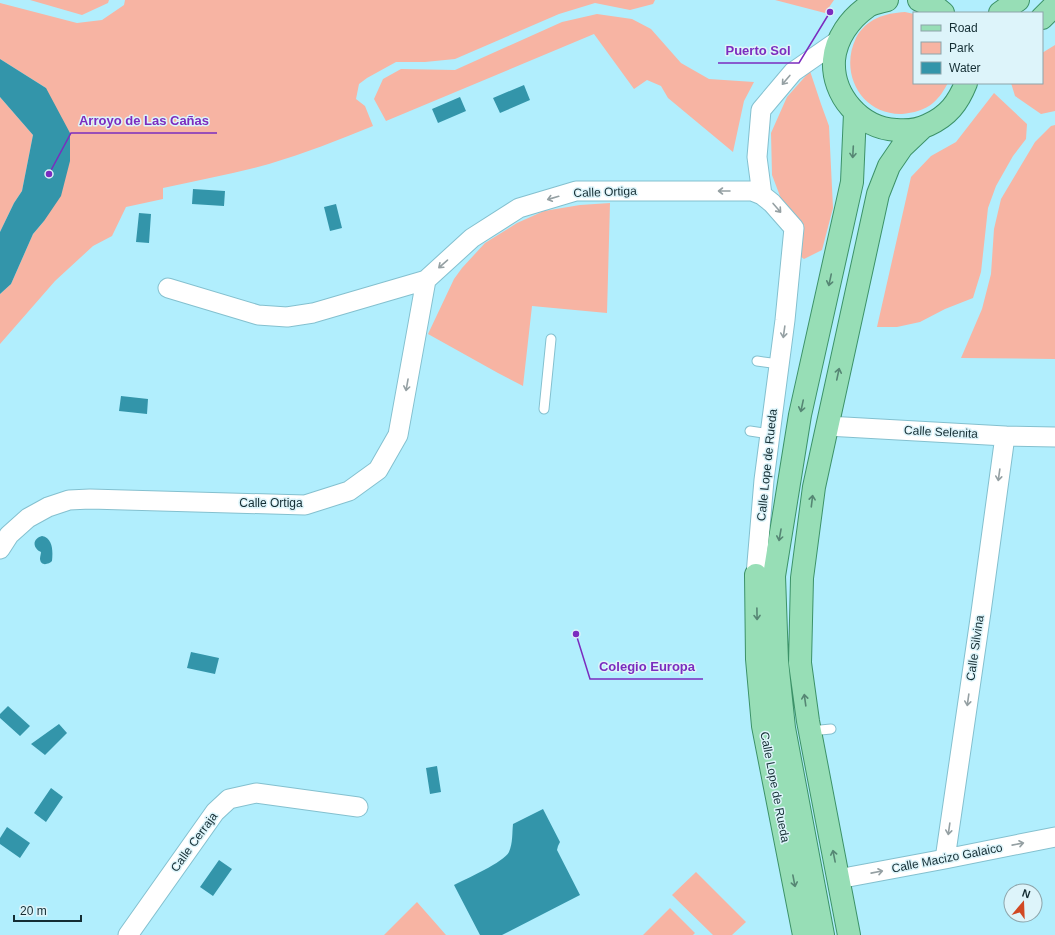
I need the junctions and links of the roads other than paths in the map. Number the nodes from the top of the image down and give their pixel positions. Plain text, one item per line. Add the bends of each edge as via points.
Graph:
1 (887, 0) edge
2 (919, 0) edge
3 (1018, 0) edge
4 (1055, 5) edge
5 (942, 12) edge
6 (1001, 12) edge
7 (1043, 17) edge
8 (839, 40) junction
9 (966, 84) edge
10 (855, 113) junction
11 (922, 128) junction
12 (762, 195) junction
13 (426, 280) junction
14 (168, 288) dead end
15 (551, 339) dead end
16 (757, 361) dead end
17 (779, 364) junction
18 (544, 408) dead end
19 (827, 426) junction
20 (750, 431) dead end
21 (770, 434) junction
22 (1005, 436) junction
23 (1055, 437) edge
24 (0, 549) edge
25 (756, 575) joint
26 (358, 807) dead end
27 (1055, 837) edge
28 (945, 859) junction
29 (838, 879) junction
30 (848, 933) edge
31 (128, 935) edge
32 (804, 935) edge
33 (823, 935) edge

1 - 8 main road via 868,6 848,24
2 - 5 main road
3 - 6 main road
4 - 7 main road
8 - 10 main road via 834,59 836,79 843,97
8 -> 12 street via 793,72 761,110 756,157
9 - 11 main road via 951,110
10 - 11 main road via 886,130
10 -> 33 main road, Calle Lope de Rueda via 852,182 800,415 774,576 777,661 784,728
19 -> 11 main road via 878,194 889,166 902,147
12 -> 13 street, Calle Ortiga via 752,191 576,191 519,208 472,238
12 -> 17 street, Calle Lope de Rueda via 794,228
13 - 14 street, Calle Ortiga via 313,313 287,317 258,315
13 -> 24 street, Calle Ortiga via 398,435 378,470 349,491 305,505 69,500 48,507 28,518 9,535
15 - 18 lane
16 - 17 lane
17 - 21 street, Calle Lope de Rueda
19 - 22 street, Calle Selenita
29 -> 19 main road via 821,730 800,663 802,578 814,487
20 - 21 lane
21 - 25 street, Calle Lope de Rueda
22 - 23 street, Calle Selenita
22 -> 28 street, Calle Silvina
25 -> 32 main road, Calle Lope de Rueda via 757,660 763,726
26 - 31 street, Calle Cerraja via 256,793 229,799 215,812
28 -> 27 street, Calle Macizo Galaico
29 -> 28 street, Calle Macizo Galaico
29 - 30 main road

